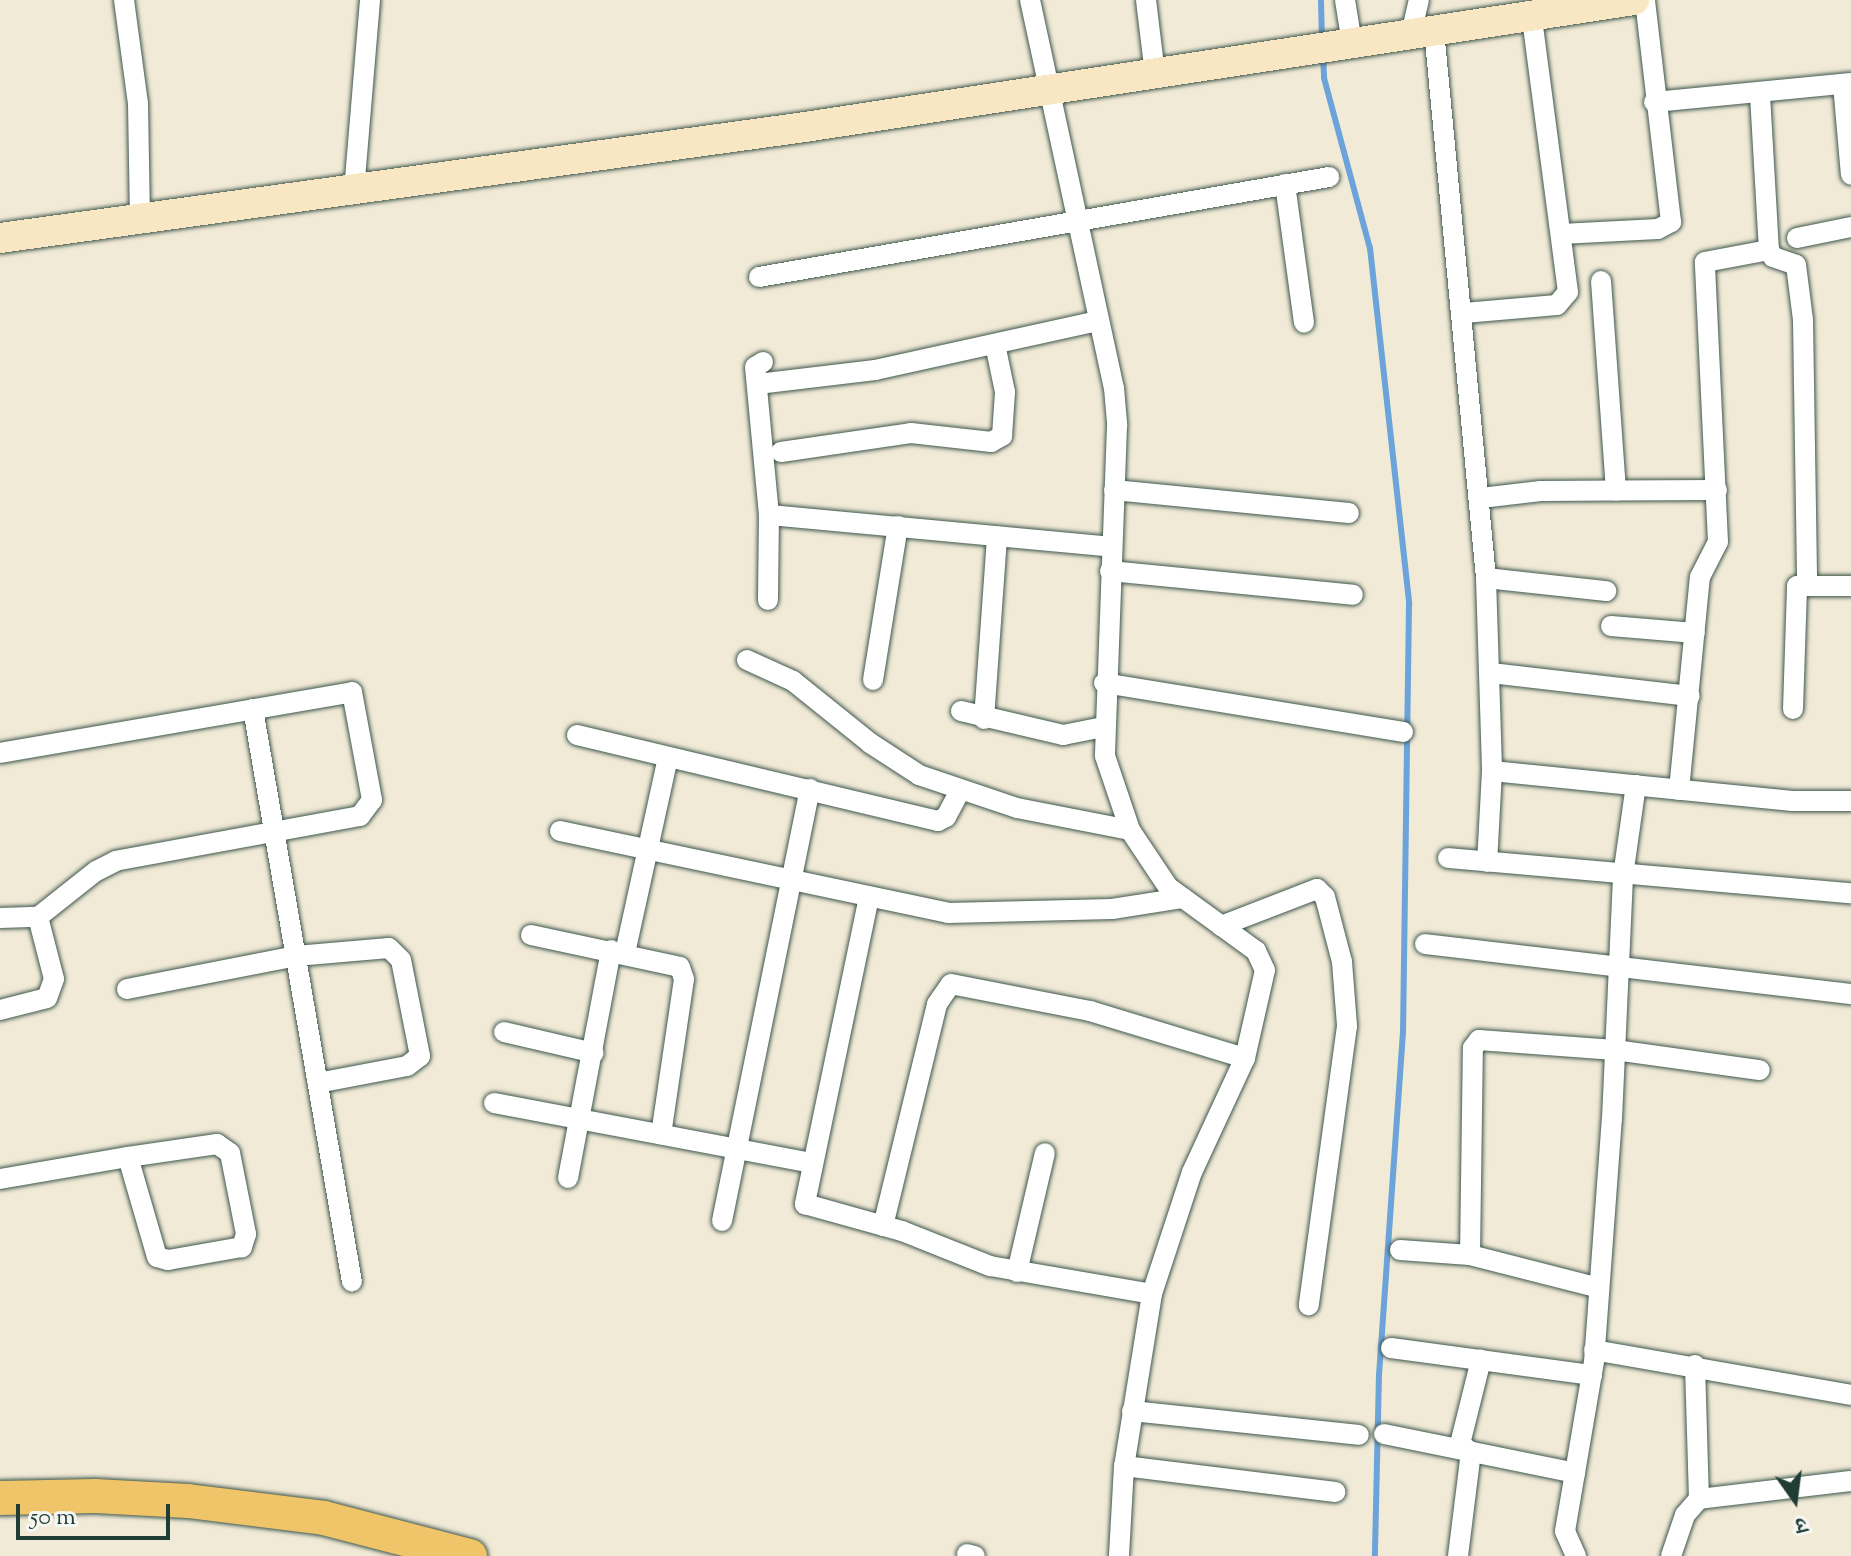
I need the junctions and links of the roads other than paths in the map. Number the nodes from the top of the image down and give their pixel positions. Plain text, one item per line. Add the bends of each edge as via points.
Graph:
1 (124, 0) edge
2 (370, 0) edge
3 (1030, 0) edge
4 (1149, 0) edge
5 (1345, 0) edge
6 (1419, 0) edge
7 (1634, 0) edge
8 (1645, 0) edge
9 (1532, 18) junction
10 (1422, 32) junction
11 (1331, 46) junction
12 (1155, 74) junction
13 (1847, 83) edge
14 (1050, 90) junction
15 (1760, 95) junction
16 (1654, 102) junction
17 (1851, 175) edge
18 (1329, 177) dead end
19 (1285, 184) junction
20 (354, 191) junction
21 (1078, 218) junction
22 (140, 219) junction
23 (1851, 227) edge
24 (1561, 234) junction
25 (0, 238) edge
26 (1797, 238) dead end
27 (1769, 250) junction
28 (759, 277) dead end
29 (1601, 281) dead end
30 (1464, 313) junction
31 (1098, 321) junction
32 (1304, 323) dead end
33 (995, 344) junction
34 (763, 362) dead end
35 (766, 383) dead end
36 (781, 452) dead end
37 (1114, 490) junction
38 (1616, 490) junction
39 (1717, 490) junction
40 (1481, 498) junction
41 (1349, 513) dead end
42 (769, 515) junction
43 (898, 526) junction
44 (997, 536) junction
45 (1111, 547) junction
46 (1110, 571) junction
47 (1486, 578) junction
48 (1807, 583) junction
49 (1851, 586) edge
50 (1606, 591) dead end
51 (1353, 595) dead end
52 (768, 600) dead end
53 (1611, 626) dead end
54 (1695, 633) junction
55 (747, 660) dead end
56 (1491, 673) junction
57 (873, 680) dead end
58 (1104, 683) junction
59 (1690, 696) junction
60 (253, 709) junction
61 (1793, 709) dead end
62 (961, 711) dead end
63 (984, 719) junction
64 (1103, 727) junction
65 (1403, 732) dead end
66 (577, 735) dead end
67 (0, 753) edge
68 (668, 758) junction
69 (1492, 771) junction
70 (1636, 785) junction
71 (810, 789) junction
72 (1679, 790) junction
73 (960, 791) junction
74 (1851, 801) edge
75 (1130, 830) junction
76 (274, 831) junction
77 (560, 831) dead end
78 (648, 850) junction
79 (1448, 858) dead end
80 (1487, 862) junction
81 (1623, 876) junction
82 (790, 880) junction
83 (1851, 893) edge
84 (869, 897) junction
85 (1183, 898) junction
86 (38, 917) junction
87 (0, 918) edge
88 (1221, 926) junction
89 (531, 935) dead end
90 (1425, 944) dead end
91 (618, 952) junction
92 (296, 956) junction
93 (1620, 968) junction
94 (127, 989) dead end
95 (1851, 994) edge
96 (0, 1010) edge
97 (504, 1032) dead end
98 (1615, 1050) junction
99 (594, 1053) junction
100 (1245, 1058) junction
101 (1760, 1070) dead end
102 (318, 1083) junction
103 (494, 1103) dead end
104 (582, 1121) junction
105 (661, 1134) junction
106 (737, 1149) junction
107 (1045, 1153) dead end
108 (128, 1157) junction
109 (812, 1163) junction
110 (568, 1178) dead end
111 (0, 1179) edge
112 (722, 1221) dead end
113 (883, 1226) junction
114 (1400, 1250) dead end
115 (1470, 1255) junction
116 (1017, 1272) junction
117 (352, 1282) dead end
118 (1599, 1288) junction
119 (1152, 1294) junction
120 (1309, 1305) dead end
121 (1391, 1348) dead end
122 (1594, 1350) junction
123 (1481, 1360) junction
124 (1695, 1365) junction
125 (1592, 1375) junction
126 (1851, 1395) edge
127 (1132, 1411) junction
128 (1384, 1434) dead end
129 (1359, 1435) dead end
130 (1471, 1452) junction
131 (1124, 1466) junction
132 (1575, 1473) junction
133 (1851, 1481) edge
134 (1335, 1492) dead end
135 (0, 1498) edge
136 (1699, 1499) junction
137 (470, 1556) edge
138 (1119, 1556) edge
139 (1458, 1556) edge
140 (1576, 1556) edge
141 (1671, 1556) edge

1 - 22 street via 138,104
2 - 20 street
3 - 14 street
4 - 12 street
5 - 11 street
6 - 10 street
7 - 9 street
8 - 16 street
9 - 10 street
9 - 24 street
10 - 11 street
10 - 30 street
11 - 12 street
12 - 14 street
13 - 15 street
13 - 17 street
14 - 20 street
14 - 21 street
15 - 16 street
15 - 27 street
16 - 24 street via 1671,222 1658,229
18 - 19 street
19 - 21 street
19 - 32 street
20 - 22 street
21 - 28 street
21 - 31 street
22 - 25 street
23 - 26 street
24 - 30 street via 1568,292 1563,303
27 - 39 street via 1705,262
27 - 48 street via 1773,257 1792,261 1798,272
29 - 38 street
30 - 40 street
31 - 33 street
31 - 37 street via 1114,388
33 - 35 street via 875,370
33 - 36 street via 1005,392 1002,436 991,442 911,433
34 - 42 street via 755,367
37 - 41 street
37 - 45 street
38 - 39 street
38 - 40 street
39 - 54 street via 1718,542 1700,577
40 - 47 street
42 - 43 street
42 - 52 street
43 - 44 street
43 - 57 street
44 - 45 street
44 - 63 street
45 - 46 street
46 - 51 street
46 - 58 street
47 - 50 street
47 - 56 street
48 - 49 street
48 - 61 street via 1795,592
53 - 54 street
54 - 59 street
55 - 73 street via 793,681 919,775
56 - 59 street
56 - 69 street
58 - 64 street
58 - 65 street
59 - 72 street
60 - 67 street
60 - 76 street
60 - 76 street via 352,692 372,800 360,816
62 - 63 street
63 - 64 street via 1063,735
64 - 75 street via 1112,783
66 - 68 street
68 - 71 street
68 - 78 street
69 - 70 street
69 - 80 street
70 - 72 street
70 - 81 street
71 - 73 street via 938,821 946,817
71 - 82 street
72 - 74 street
73 - 75 street via 1072,821
75 - 85 street via 1168,887
76 - 86 street via 106,865
76 - 92 street
77 - 78 street
78 - 82 street
78 - 91 street
79 - 80 street
80 - 81 street
81 - 83 street
81 - 93 street
82 - 84 street
82 - 106 street
84 - 85 street via 948,913 1112,909
84 - 109 street
85 - 88 street
86 - 87 street
86 - 96 street via 54,979 51,992 36,1004
88 - 100 street via 1256,951 1265,970
88 - 120 street via 1317,889 1325,897 1342,962 1347,1026 1326,1213
89 - 91 street
90 - 93 street
91 - 99 street
91 - 105 street via 675,965 684,979
92 - 94 street
92 - 102 street
92 - 102 street via 389,948 401,960 421,1046 420,1056 407,1066
93 - 95 street
93 - 98 street
97 - 99 street
98 - 101 street
98 - 115 street via 1487,1039 1475,1044
98 - 118 street
99 - 104 street
100 - 113 street via 1090,1011 951,984 937,1004
100 - 119 street via 1192,1172
102 - 117 street
103 - 104 street
104 - 105 street
104 - 110 street
105 - 106 street
106 - 109 street
106 - 112 street
107 - 116 street
108 - 108 street via 157,1257 168,1260 242,1247 246,1234 225,1147
108 - 111 street
109 - 113 street via 803,1199 808,1208
113 - 116 street
114 - 115 street
115 - 118 street
116 - 119 street
118 - 122 street
119 - 127 street
121 - 123 street
122 - 124 street
122 - 125 street
123 - 125 street
123 - 130 street via 1460,1444
124 - 126 street
124 - 136 street
125 - 132 street
127 - 129 street
127 - 131 street
128 - 130 street
130 - 132 street
130 - 139 street
131 - 134 street
131 - 138 street
132 - 140 street via 1565,1531
133 - 136 street
135 - 137 main road via 157,1499 324,1518
136 - 141 street via 1685,1515

